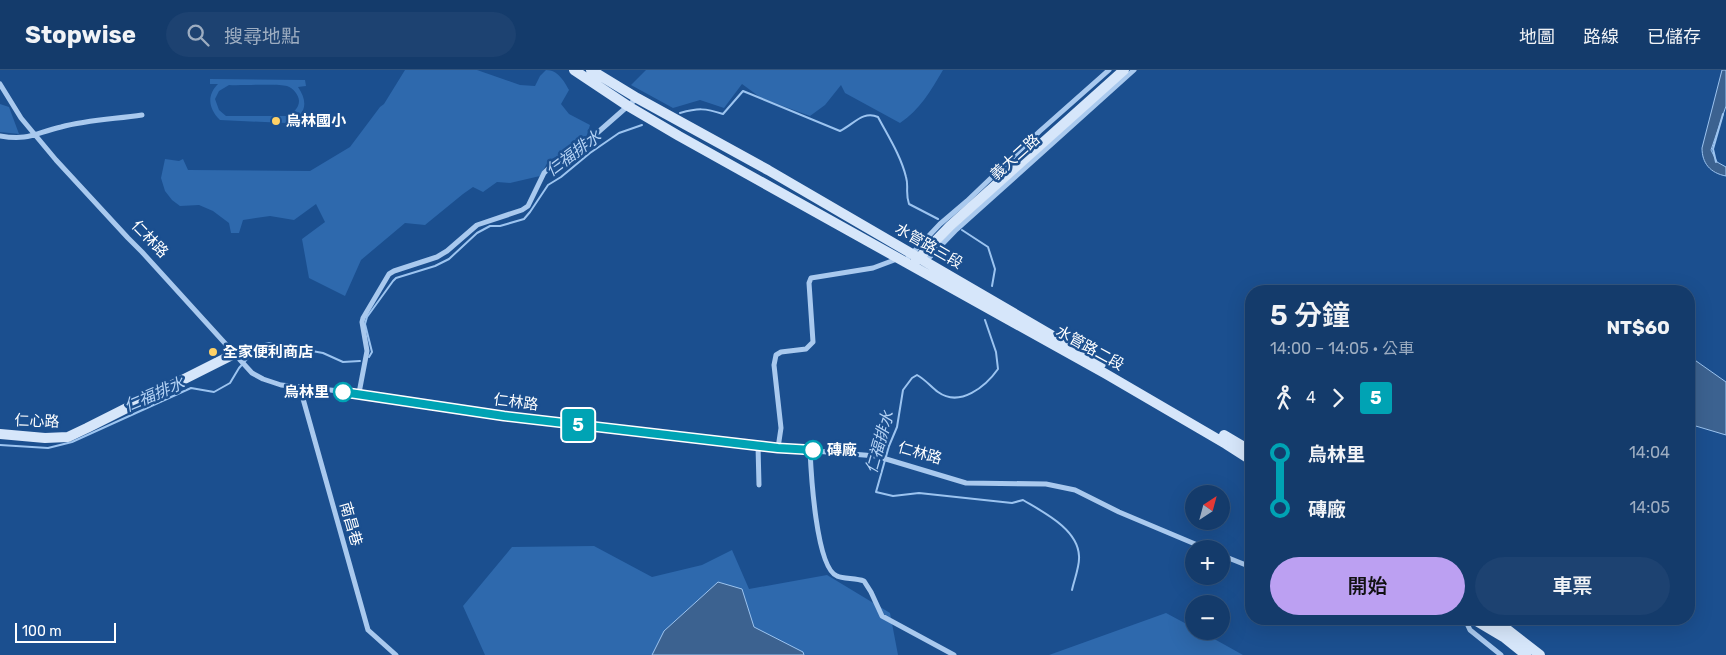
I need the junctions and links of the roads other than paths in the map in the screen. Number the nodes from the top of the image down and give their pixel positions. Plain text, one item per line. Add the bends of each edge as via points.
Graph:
1 (574, 70) edge
2 (591, 70) edge
3 (1109, 70) edge
4 (1124, 70) edge
5 (1134, 70) edge
6 (0, 84) edge
7 (637, 98) junction
8 (628, 106) junction
9 (142, 115) dead end
10 (0, 136) edge
11 (36, 136) junction
12 (919, 258) junction
13 (908, 264) junction
14 (237, 357) junction
15 (300, 388) junction
16 (359, 393) junction
17 (0, 434) edge
18 (758, 446) junction
19 (778, 448) junction
20 (1245, 448) edge
21 (810, 450) junction
22 (1245, 456) edge
23 (759, 484) dead end
24 (1186, 540) edge
25 (1230, 559) edge
26 (1245, 565) edge
27 (1468, 625) edge
28 (1483, 625) edge
29 (1500, 625) edge
30 (396, 655) edge
31 (954, 655) edge
32 (1501, 655) edge
33 (1526, 655) edge
34 (1540, 655) edge

1 - 8 main road, 水管路三段
2 - 7 main road, 水管路三段
3 - 12 street, 義大二路 via 940,224
4 - 12 main road, 義大二路 via 950,226
5 - 12 street, 義大二路 via 955,232
6 - 11 street, 仁林路
7 - 8 street
7 - 12 main road, 水管路三段
8 - 13 main road, 水管路三段
8 - 16 street via 580,148 544,173 528,206 477,225 437,257 389,274 363,318 367,351
9 - 11 street via 60,127
10 - 11 street via 17,139
11 - 14 street, 仁林路
12 - 13 main road, 義大二路
12 - 20 main road, 水管路三段
13 - 19 street via 811,278 813,342 806,349 781,352 776,355 774,365 781,428
13 - 22 main road, 水管路二段 via 1106,374
14 - 15 street, 仁林路 via 263,379
14 - 17 main road, 仁心路 via 68,437
15 - 16 street, 仁林路
15 - 30 street, 南昌巷 via 368,630
16 - 18 street, 仁林路 via 504,416
18 - 19 street, 仁林路
18 - 23 street
19 - 21 street, 仁林路
21 - 24 street, 仁林路 via 876,456 966,483 1046,484 1075,490
21 - 31 street via 812,499 828,569 836,576 864,581 882,616
25 - 26 street
27 - 32 street
28 - 33 main road via 1506,638
29 - 34 main road

